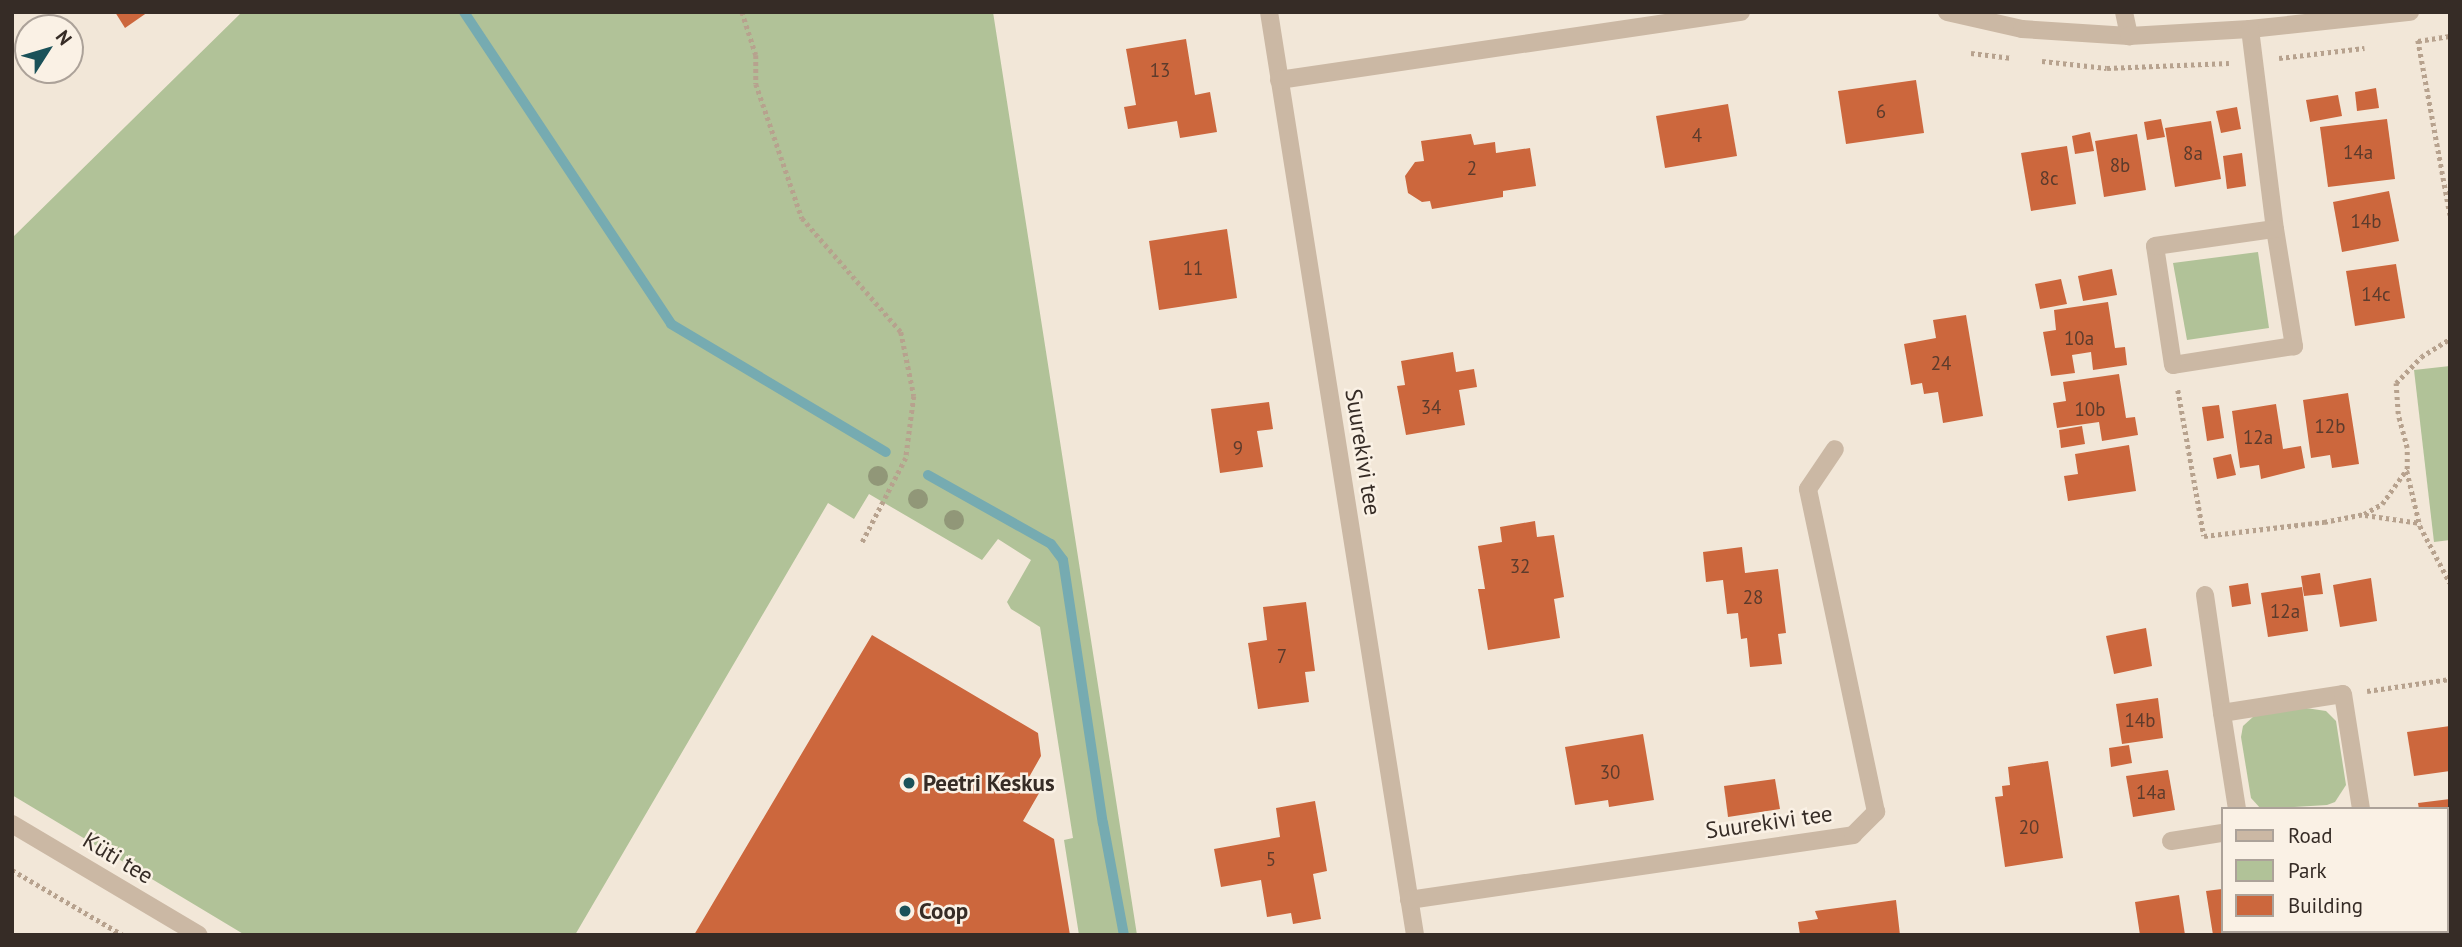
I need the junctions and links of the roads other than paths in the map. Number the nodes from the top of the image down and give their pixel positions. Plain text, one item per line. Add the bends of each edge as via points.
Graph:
1 (1269, 12) edge
2 (1741, 12) edge
3 (1947, 12) edge
4 (2124, 12) edge
5 (2410, 12) edge
6 (2250, 29) junction
7 (2129, 36) junction
8 (1279, 80) junction
9 (2275, 229) junction
10 (1835, 449) dead end
11 (2205, 595) dead end
12 (2222, 713) junction
13 (2237, 807) edge
14 (2361, 807) edge
15 (12, 824) edge
16 (2220, 833) edge
17 (2171, 841) dead end
18 (1409, 900) junction
19 (200, 935) edge
20 (1415, 935) edge

1 - 8 street, Suurekivi tee
2 - 8 street
3 - 7 street via 2022,29
4 - 7 street
5 - 6 street
6 - 7 street
6 - 9 street
8 - 18 street, Suurekivi tee
9 - 9 street via 2294,346 2173,365 2155,246
10 - 18 street, Suurekivi tee via 1808,489 1876,812 1853,835
11 - 12 street
12 - 13 street
12 - 14 street via 2343,694
15 - 19 street, Küti tee
16 - 17 street
18 - 20 street, Suurekivi tee

